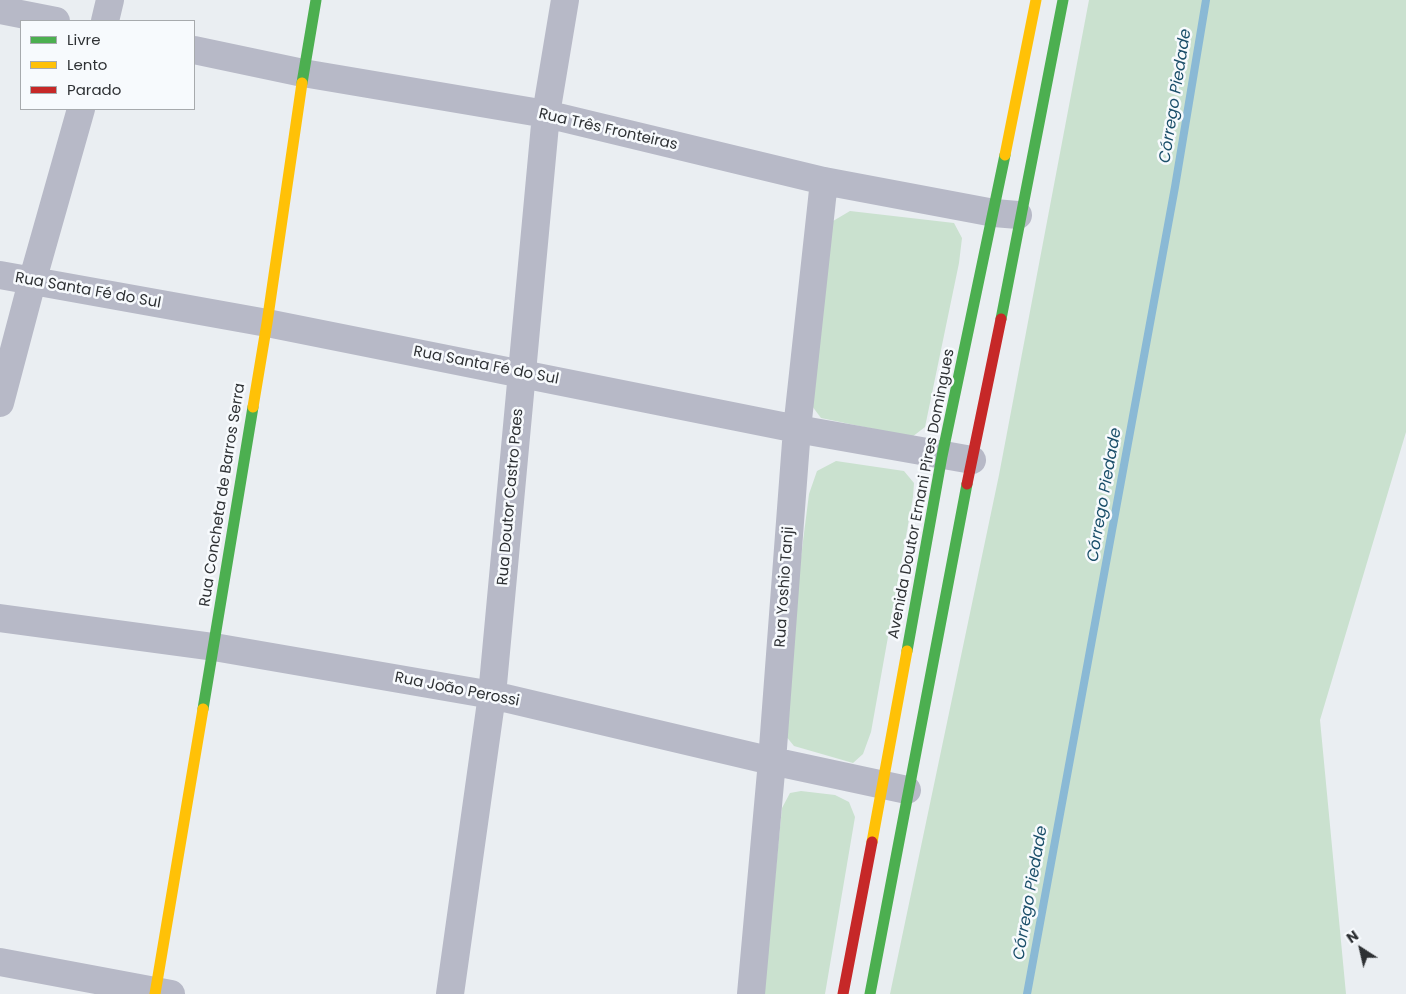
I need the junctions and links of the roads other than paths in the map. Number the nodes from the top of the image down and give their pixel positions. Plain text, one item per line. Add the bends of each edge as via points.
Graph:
1 (110, 0) edge
2 (316, 0) edge
3 (565, 0) edge
4 (1036, 0) edge
5 (1063, 0) edge
6 (0, 10) edge
7 (51, 20) edge
8 (105, 20) edge
9 (195, 50) edge
10 (303, 73) junction
11 (81, 110) edge
12 (546, 114) junction
13 (824, 181) junction
14 (994, 213) junction
15 (1022, 216) junction
16 (0, 275) edge
17 (32, 282) junction
18 (267, 323) junction
19 (522, 373) junction
20 (0, 403) edge
21 (797, 429) junction
22 (942, 456) junction
23 (972, 460) junction
24 (0, 618) edge
25 (214, 647) junction
26 (492, 695) junction
27 (772, 761) junction
28 (883, 784) junction
29 (909, 790) junction
30 (0, 962) edge
31 (161, 993) edge
32 (450, 994) edge
33 (751, 994) edge
34 (843, 994) edge
35 (870, 994) edge

1 - 8 street
2 - 10 main road, Rua Concheta de Barros Serra
3 - 12 street, Rua Doutor Castro Paes
4 - 14 main road, Avenida Doutor Ernani Pires Domingues
5 - 15 main road
6 - 7 street
9 - 10 street, Rua Três Fronteiras
10 - 12 street, Rua Três Fronteiras
10 - 18 main road, Rua Concheta de Barros Serra
11 - 17 street
12 - 13 street, Rua Três Fronteiras
12 - 19 street, Rua Doutor Castro Paes
13 - 14 street, Rua Três Fronteiras
13 - 21 street, Rua Yoshio Tanji
14 - 15 street, Rua Três Fronteiras
14 - 22 main road, Avenida Doutor Ernani Pires Domingues
15 - 23 main road
16 - 17 street, Rua Santa Fé do Sul
17 - 18 street, Rua Santa Fé do Sul
17 - 20 street
18 - 19 street, Rua Santa Fé do Sul
18 - 25 main road, Rua Concheta de Barros Serra
19 - 21 street, Rua Santa Fé do Sul
19 - 26 street, Rua Doutor Castro Paes
21 - 22 street, Rua Santa Fé do Sul
21 - 27 street, Rua Yoshio Tanji
22 - 23 street, Rua Santa Fé do Sul
22 - 28 main road, Avenida Doutor Ernani Pires Domingues
23 - 29 main road
24 - 25 street, Rua João Perossi
25 - 26 street, Rua João Perossi
25 - 31 main road, Rua Concheta de Barros Serra
26 - 27 street, Rua João Perossi
26 - 32 street, Rua Doutor Castro Paes
27 - 28 street, Rua João Perossi
27 - 33 street, Rua Yoshio Tanji
28 - 29 street, Rua João Perossi
28 - 34 main road, Avenida Doutor Ernani Pires Domingues
29 - 35 main road
30 - 31 street

